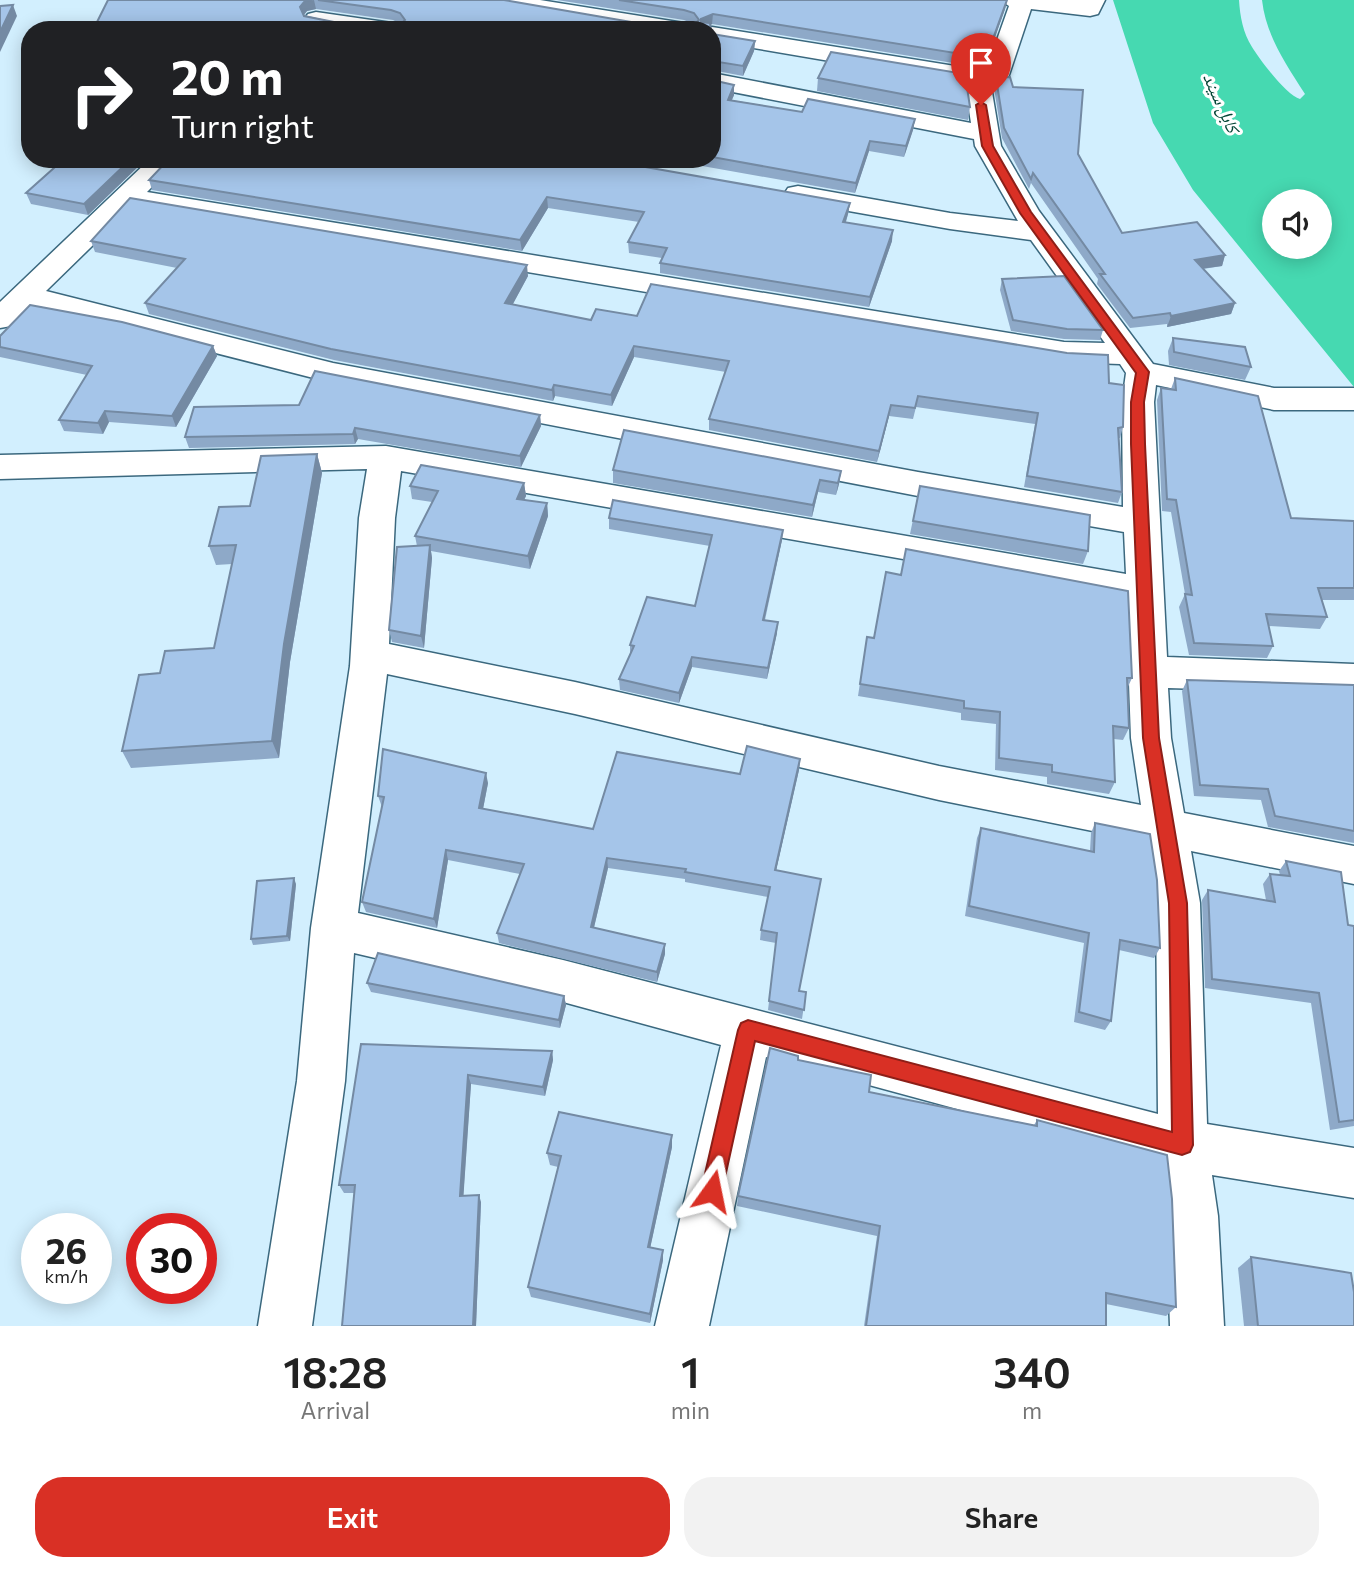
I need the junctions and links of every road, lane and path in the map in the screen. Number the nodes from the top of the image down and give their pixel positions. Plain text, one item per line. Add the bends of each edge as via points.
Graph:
1 (334, 0) edge
2 (496, 0) edge
3 (1093, 0) edge
4 (1017, 1) edge
5 (524, 2) edge
6 (313, 21) edge
7 (633, 21) edge
8 (721, 35) edge
9 (977, 78) junction
10 (721, 82) edge
11 (985, 133) junction
12 (157, 168) edge
13 (775, 190) edge
14 (126, 197) junction
15 (1042, 233) junction
16 (25, 295) junction
17 (0, 319) edge
18 (1136, 363) junction
19 (1354, 399) edge
20 (386, 457) junction
21 (0, 467) edge
22 (1142, 523) junction
23 (1145, 591) junction
24 (370, 655) junction
25 (1148, 672) junction
26 (1354, 679) edge
27 (1165, 828) junction
28 (1354, 864) edge
29 (333, 928) junction
30 (748, 1030) junction
31 (1182, 1145) junction
32 (1354, 1173) edge
33 (285, 1326) edge
34 (682, 1326) edge
35 (1197, 1326) edge

1 - 6 street
2 - 5 street
3 - 4 street via 1090,9 1079,10
4 - 9 street via 997,75
5 - 7 street
8 - 9 street
9 - 11 street
10 - 11 street
11 - 15 street via 1026,213
12 - 14 street
13 - 15 street
14 - 16 street
14 - 18 street
15 - 18 street
16 - 17 street
16 - 22 street via 333,373
18 - 19 street via 1275,399
18 - 22 street
20 - 21 street
20 - 23 street
20 - 24 street via 377,518
22 - 23 street
23 - 25 street
24 - 27 street via 939,783
24 - 29 street
25 - 26 street
25 - 27 street via 1151,738
27 - 28 street
27 - 31 street via 1178,903
29 - 30 street
29 - 33 street via 321,1081
30 - 31 street
30 - 34 street
31 - 32 street
31 - 35 street via 1192,1216

